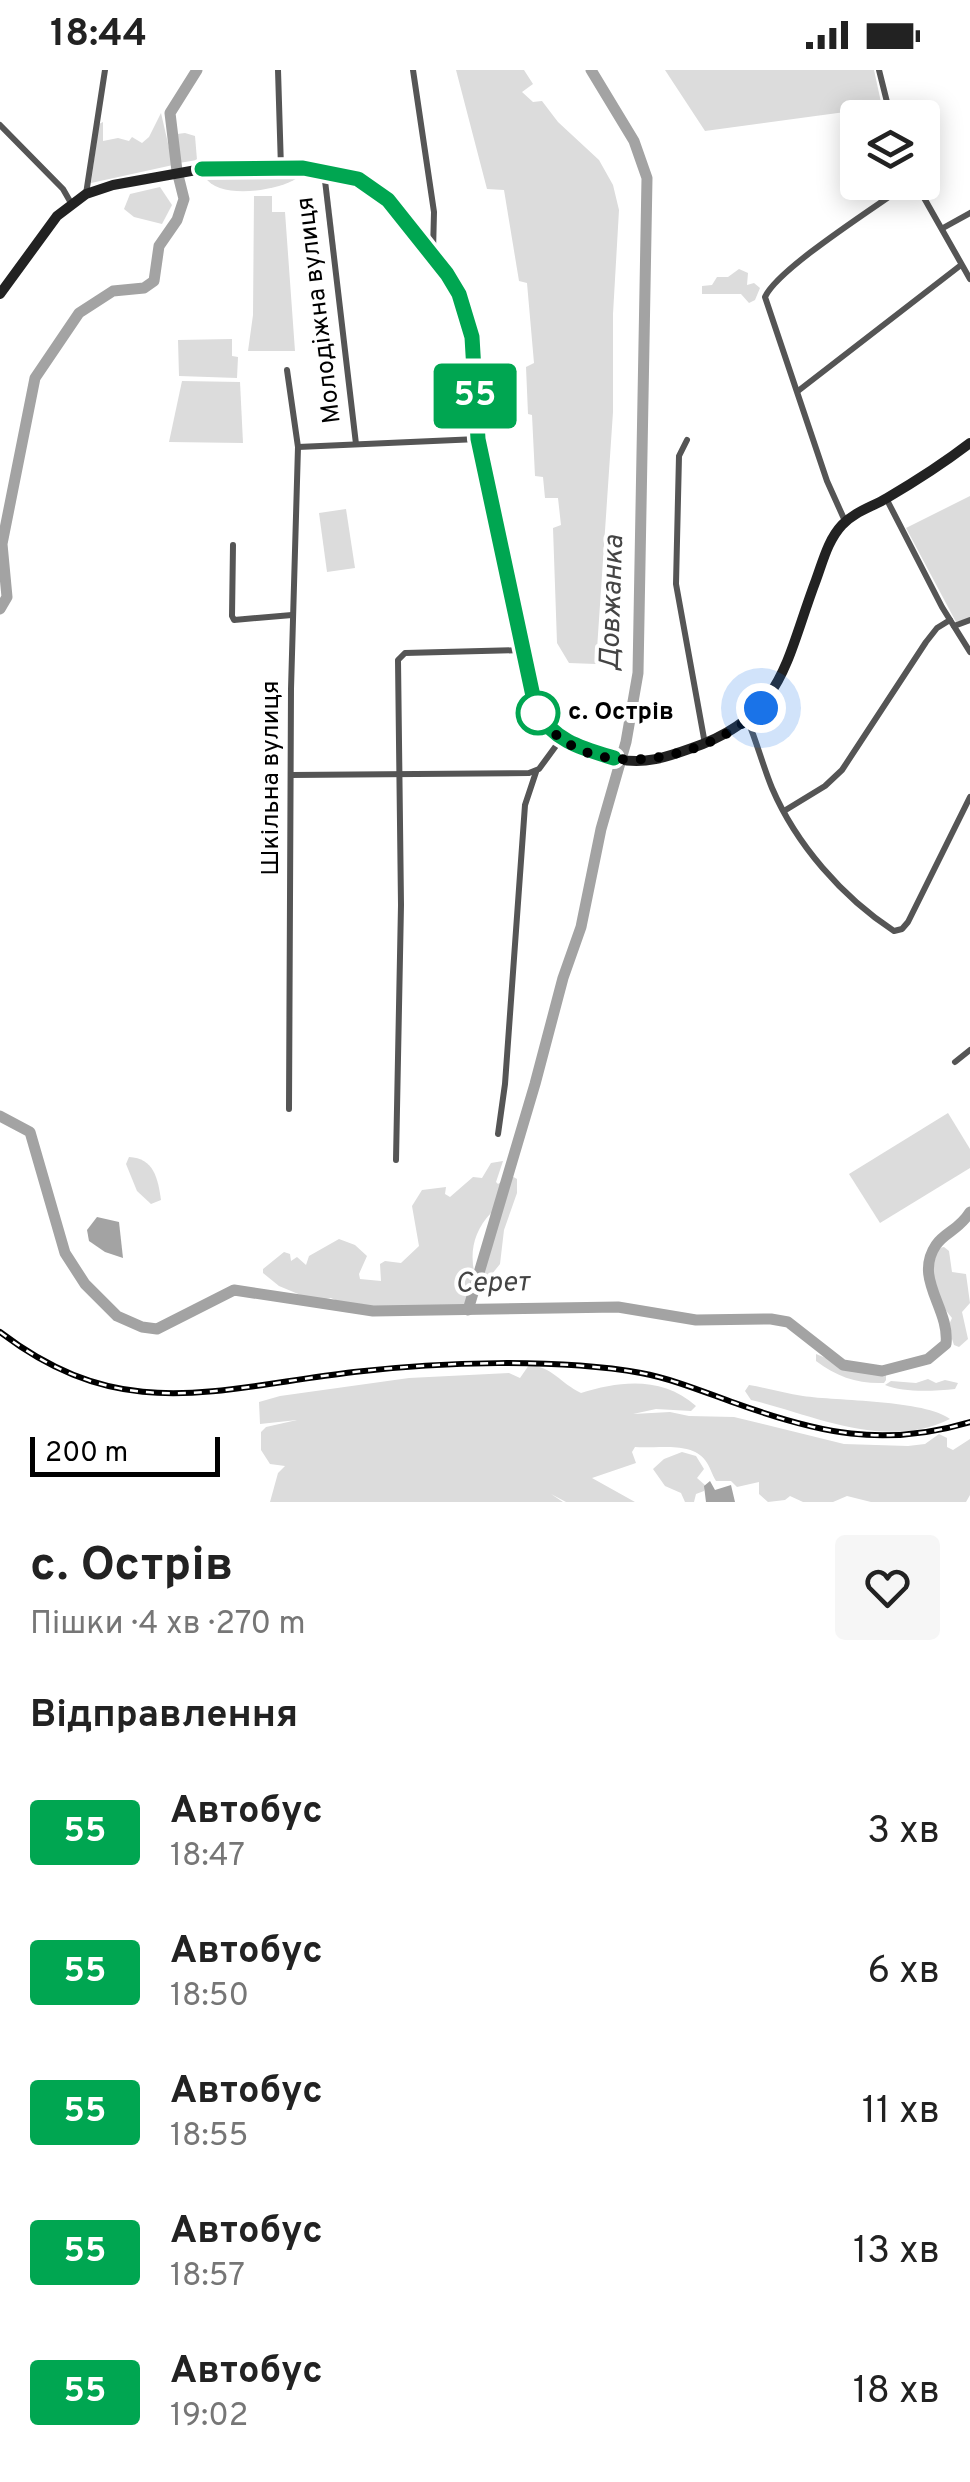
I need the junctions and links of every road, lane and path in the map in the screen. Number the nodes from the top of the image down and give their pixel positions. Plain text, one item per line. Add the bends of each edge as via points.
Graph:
1 (106, 70) edge
2 (278, 70) edge
3 (412, 70) edge
4 (879, 70) edge
5 (886, 100) edge
6 (0, 125) edge
7 (281, 168) junction
8 (324, 171) junction
9 (86, 194) junction
10 (886, 200) edge
11 (924, 200) edge
12 (70, 203) junction
13 (970, 213) edge
14 (943, 228) junction
15 (433, 254) junction
16 (961, 265) junction
17 (970, 279) edge
18 (0, 294) edge
19 (287, 370) dead end
20 (798, 391) junction
21 (478, 439) junction
22 (687, 440) dead end
23 (970, 443) edge
24 (356, 444) junction
25 (298, 447) junction
26 (886, 498) junction
27 (845, 521) junction
28 (233, 545) dead end
29 (292, 616) junction
30 (970, 620) edge
31 (952, 623) junction
32 (523, 650) junction
33 (970, 652) edge
34 (748, 721) junction
35 (561, 740) junction
36 (704, 744) junction
37 (536, 772) junction
38 (400, 774) junction
39 (291, 775) junction
40 (970, 797) edge
41 (784, 810) junction
42 (970, 1050) edge
43 (955, 1062) dead end
44 (289, 1109) dead end
45 (498, 1134) dead end
46 (396, 1160) dead end

1 - 9 street
2 - 7 street
3 - 15 street via 434,212
4 - 5 street
6 - 12 street
7 - 8 street
7 - 9 street via 202,169
8 - 15 street via 372,186
8 - 24 street, Молодіжна вулиця
9 - 12 street
10 - 20 street via 766,293
11 - 14 street
12 - 18 street
13 - 14 street
14 - 16 street
15 - 21 street via 467,316
16 - 17 street
16 - 20 street
19 - 25 street, Шкільна вулиця
20 - 27 street
21 - 24 street
21 - 32 street
22 - 36 street via 678,476 676,584
23 - 26 street
24 - 25 street
25 - 29 street, Шкільна вулиця
26 - 27 street
26 - 31 street
27 - 34 street via 827,550 780,677
28 - 29 street via 234,620
29 - 39 street, Шкільна вулиця
30 - 31 street
31 - 33 street
31 - 41 street via 926,642 842,770
32 - 35 street via 536,710
32 - 38 street via 401,656
34 - 36 street
34 - 41 street
35 - 36 street via 629,762
35 - 37 street
37 - 38 street
37 - 45 street via 525,805
38 - 39 street
38 - 46 street
39 - 44 street, Шкільна вулиця
40 - 41 street via 908,922 894,930 822,867
42 - 43 street

